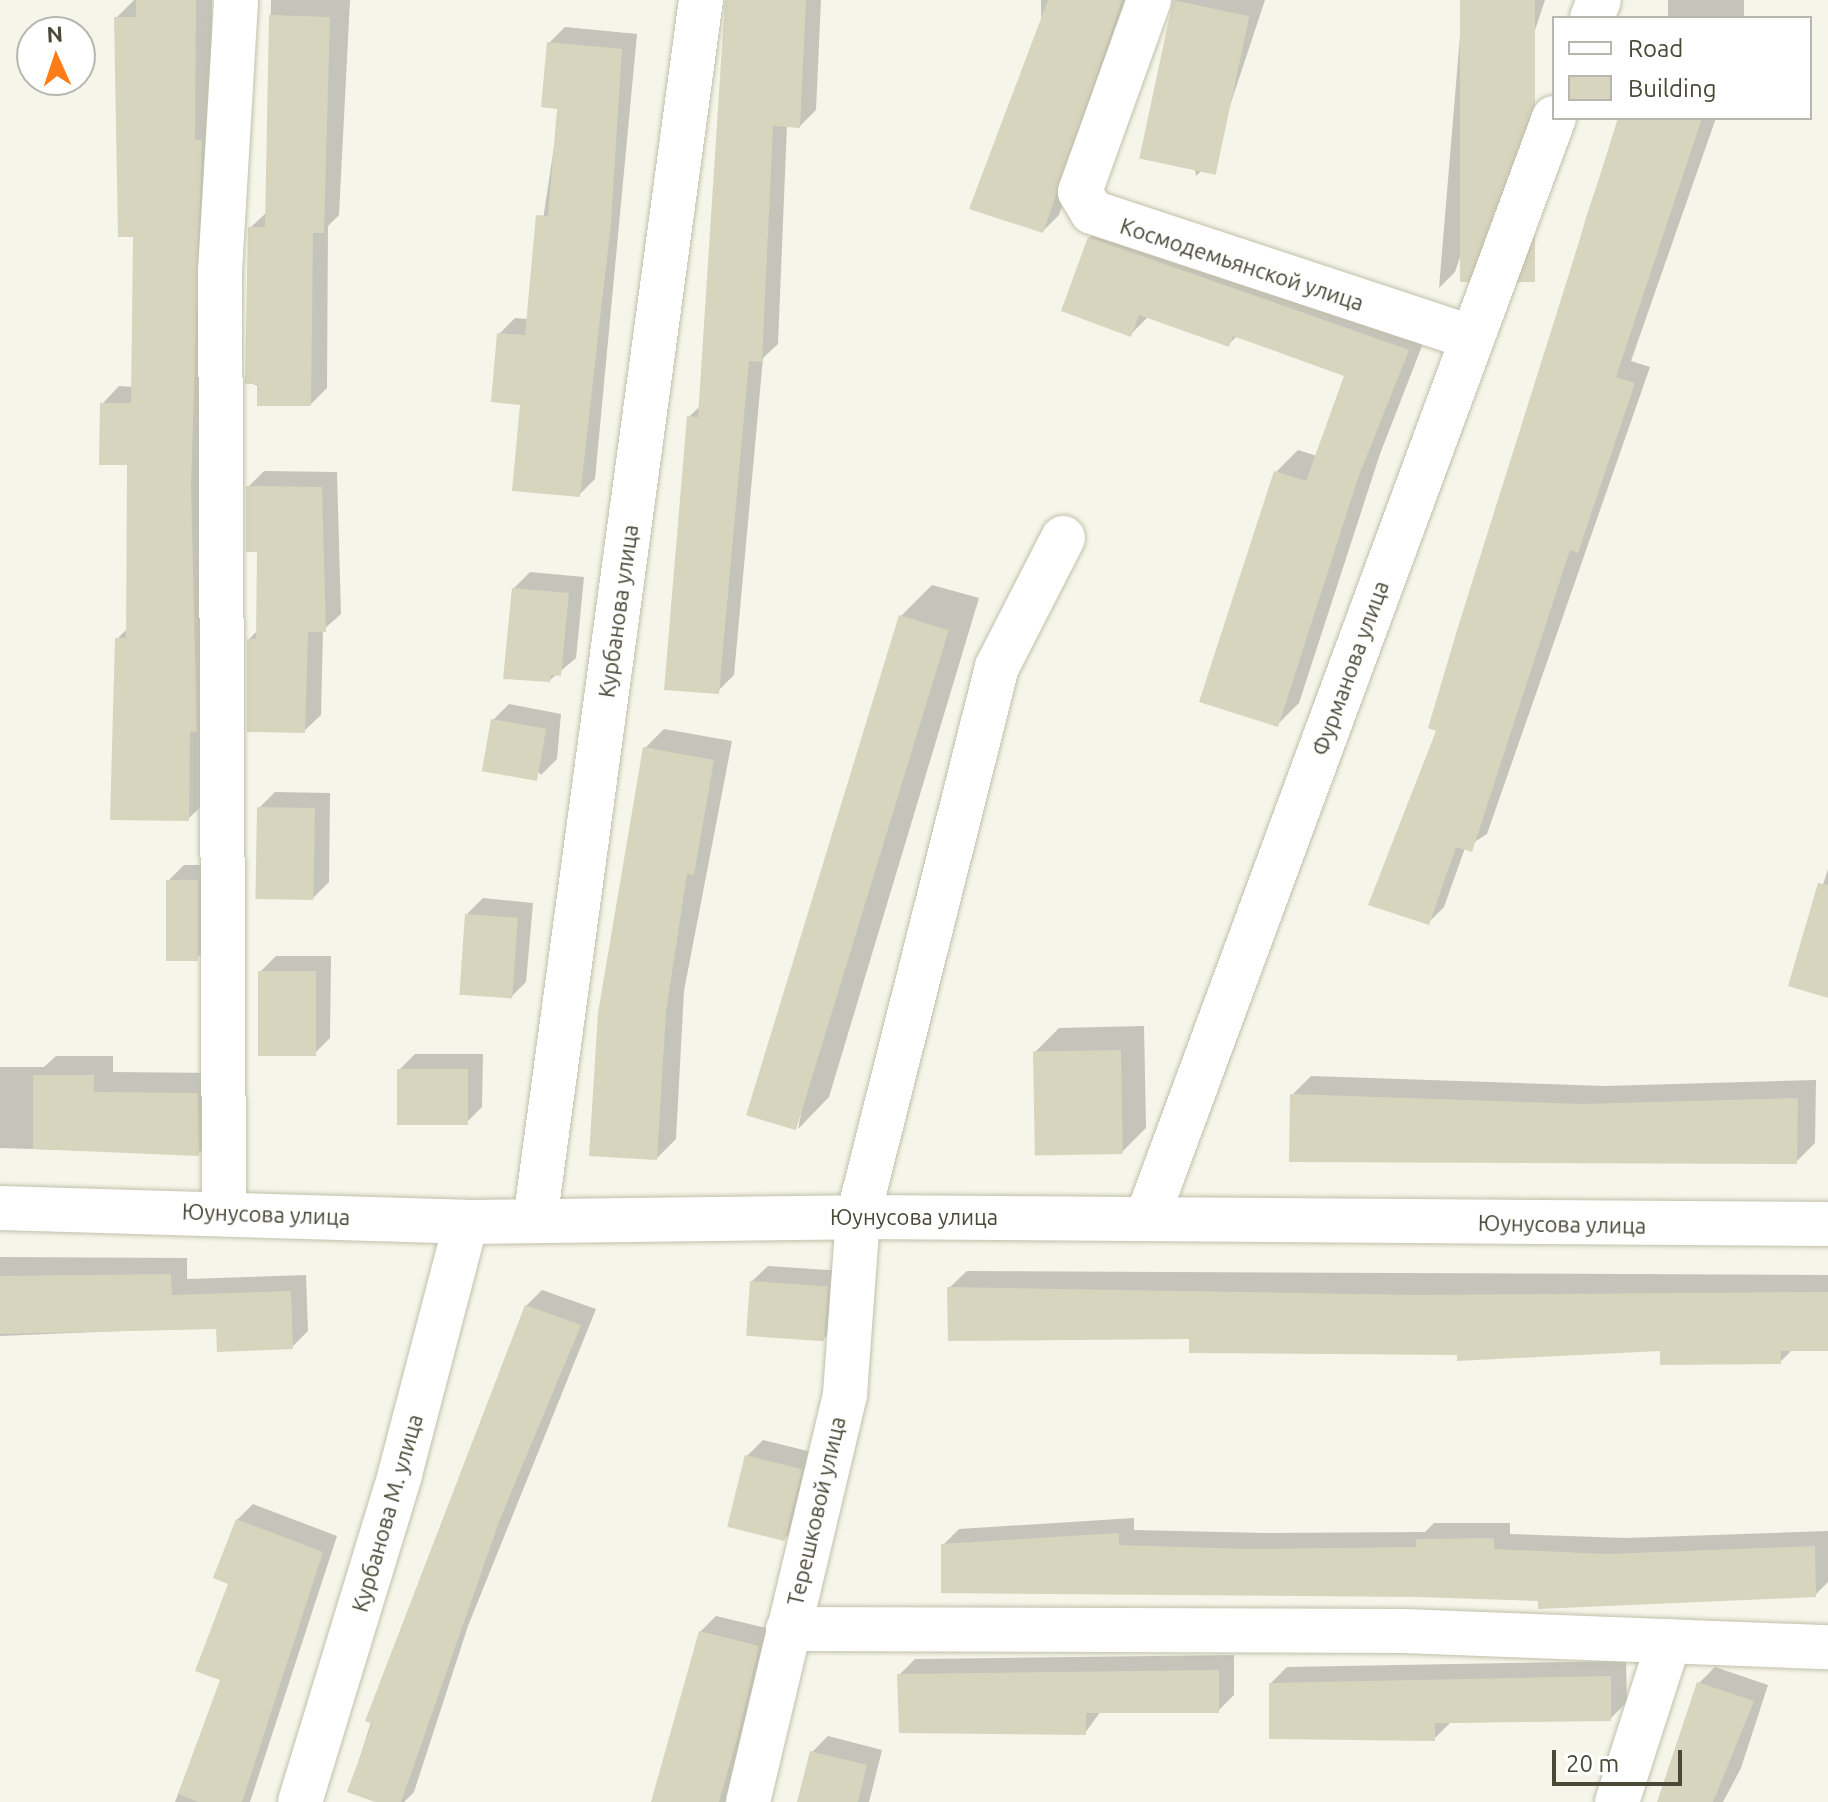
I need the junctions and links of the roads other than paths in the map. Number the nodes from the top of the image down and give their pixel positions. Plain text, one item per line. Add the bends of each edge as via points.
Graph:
1 (236, 0) edge
2 (701, 0) edge
3 (1149, 0) edge
4 (1553, 120) edge
5 (1472, 338) junction
6 (1063, 538) dead end
7 (0, 1208) edge
8 (224, 1211) junction
9 (858, 1217) junction
10 (1147, 1218) junction
11 (535, 1221) junction
12 (466, 1222) junction
13 (1827, 1222) edge
14 (788, 1629) junction
15 (1669, 1641) junction
16 (1828, 1647) edge
17 (300, 1802) edge
18 (748, 1802) edge
19 (1617, 1802) edge

1 - 8 street via 220,271
2 - 11 street, Курбанова улица
3 - 5 street, Космодемьянской улица via 1080,192 1092,212
4 - 5 street, Фурманова улица
5 - 10 street, Фурманова улица
6 - 9 street, Терешковой улица via 997,667
7 - 8 street, Юунусова улица
8 - 12 street, Юунусова улица
9 - 10 street, Юунусова улица
9 - 11 street, Юунусова улица
9 - 14 street, Терешковой улица via 845,1394
10 - 13 street, Юунусова улица
11 - 12 street, Юунусова улица
12 - 17 street, Курбанова М. улица via 400,1474
14 - 15 street via 1404,1631
14 - 18 street, Терешковой улица
15 - 16 street
15 - 19 street

